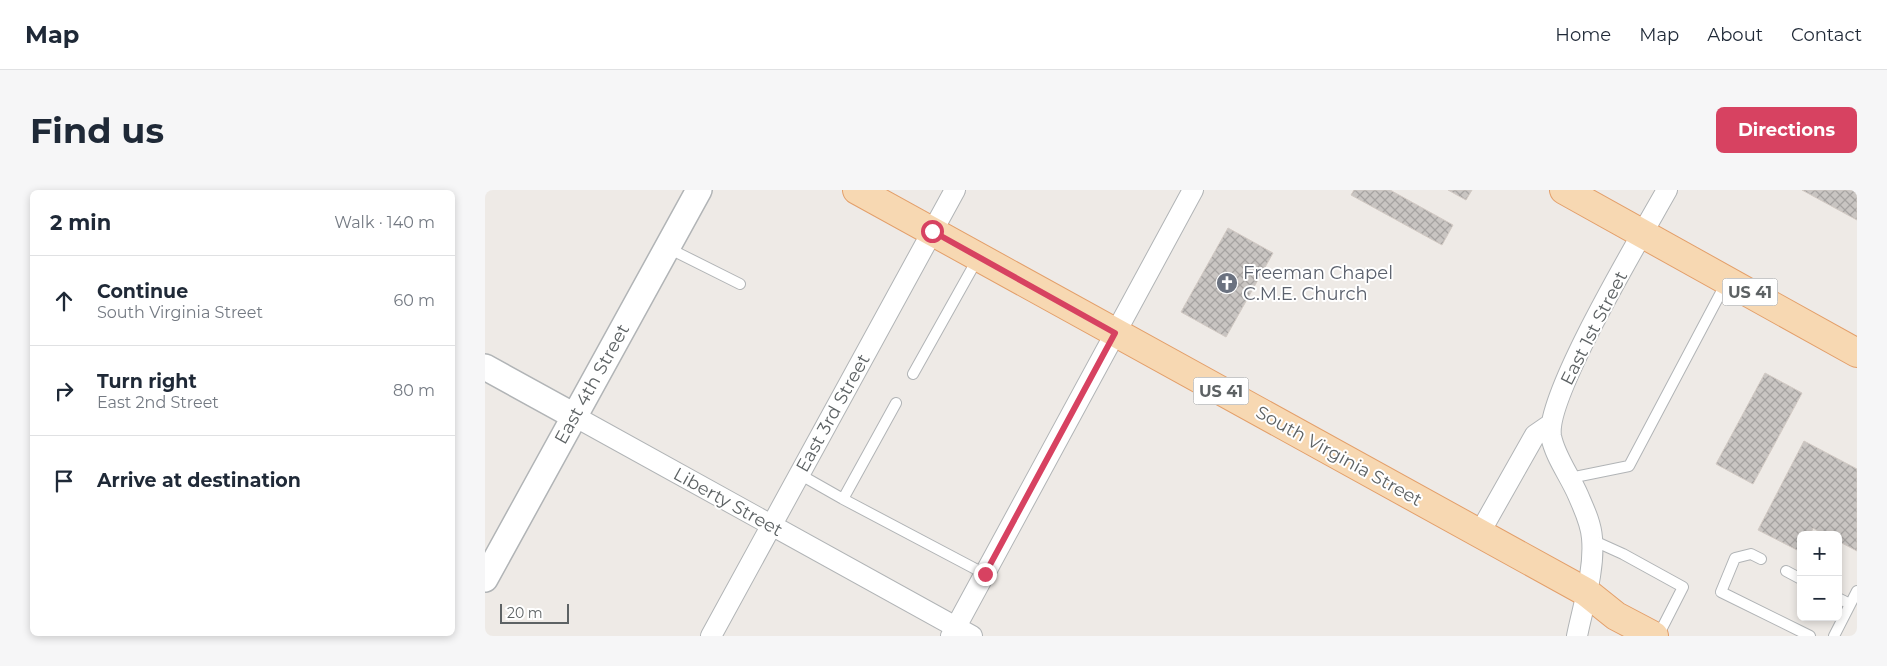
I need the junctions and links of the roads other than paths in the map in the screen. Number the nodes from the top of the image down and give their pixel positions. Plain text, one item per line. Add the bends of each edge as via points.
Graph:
1 (699, 190) edge
2 (857, 190) edge
3 (955, 190) edge
4 (1193, 190) edge
5 (1667, 190) edge
6 (1581, 194) edge
7 (932, 231) junction
8 (1643, 234) junction
9 (668, 248) junction
10 (979, 257) junction
11 (1728, 280) junction
12 (740, 284) dead end
13 (1115, 333) junction
14 (1857, 353) edge
15 (485, 367) edge
16 (913, 374) dead end
17 (896, 404) dead end
18 (574, 416) junction
19 (1551, 424) junction
20 (799, 474) junction
21 (1570, 478) junction
22 (843, 498) junction
23 (771, 525) junction
24 (1479, 534) junction
25 (1592, 540) junction
26 (1761, 559) dead end
27 (1786, 571) dead end
28 (985, 574) junction
29 (1797, 577) edge
30 (485, 579) edge
31 (1857, 591) edge
32 (1586, 592) junction
33 (1842, 600) edge
34 (1850, 604) junction
35 (960, 633) edge
36 (711, 636) edge
37 (1577, 636) edge
38 (1654, 636) edge
39 (1658, 636) edge
40 (1810, 636) edge
41 (1834, 636) edge

1 - 9 street, East 4th Street
2 - 7 main road, South Virginia Street / US 41
3 - 7 street, East 3rd Street
4 - 13 street
5 - 8 street, East 1st Street
6 - 8 main road, US 41
7 - 10 main road, South Virginia Street / US 41
7 - 20 street, East 3rd Street
8 - 11 main road, US 41
8 - 19 street, East 1st Street via 1574,361
9 - 12 lane
9 - 18 street, East 4th Street
10 - 13 main road, South Virginia Street / US 41
10 - 16 lane
11 - 14 main road, US 41
11 - 21 lane via 1629,466
13 - 24 main road, South Virginia Street / US 41
13 - 28 street
15 - 18 street, Liberty Street
17 - 22 lane
18 - 23 street, Liberty Street
18 - 30 street, East 4th Street
19 - 21 street via 1551,436
19 - 24 street, East 1st Street via 1535,435
20 - 22 lane
20 - 23 street, East 3rd Street
21 - 25 street via 1590,526
22 - 28 lane
23 - 35 street, Liberty Street
23 - 36 street, East 3rd Street
24 - 32 main road, South Virginia Street / US 41
25 - 32 street
25 - 39 lane via 1683,586
26 - 40 lane via 1751,554 1735,558 1721,592
27 - 29 lane
28 - 35 street
31 - 34 lane
32 - 37 street
32 - 38 main road, US 41 via 1616,616
33 - 34 lane
34 - 41 lane

